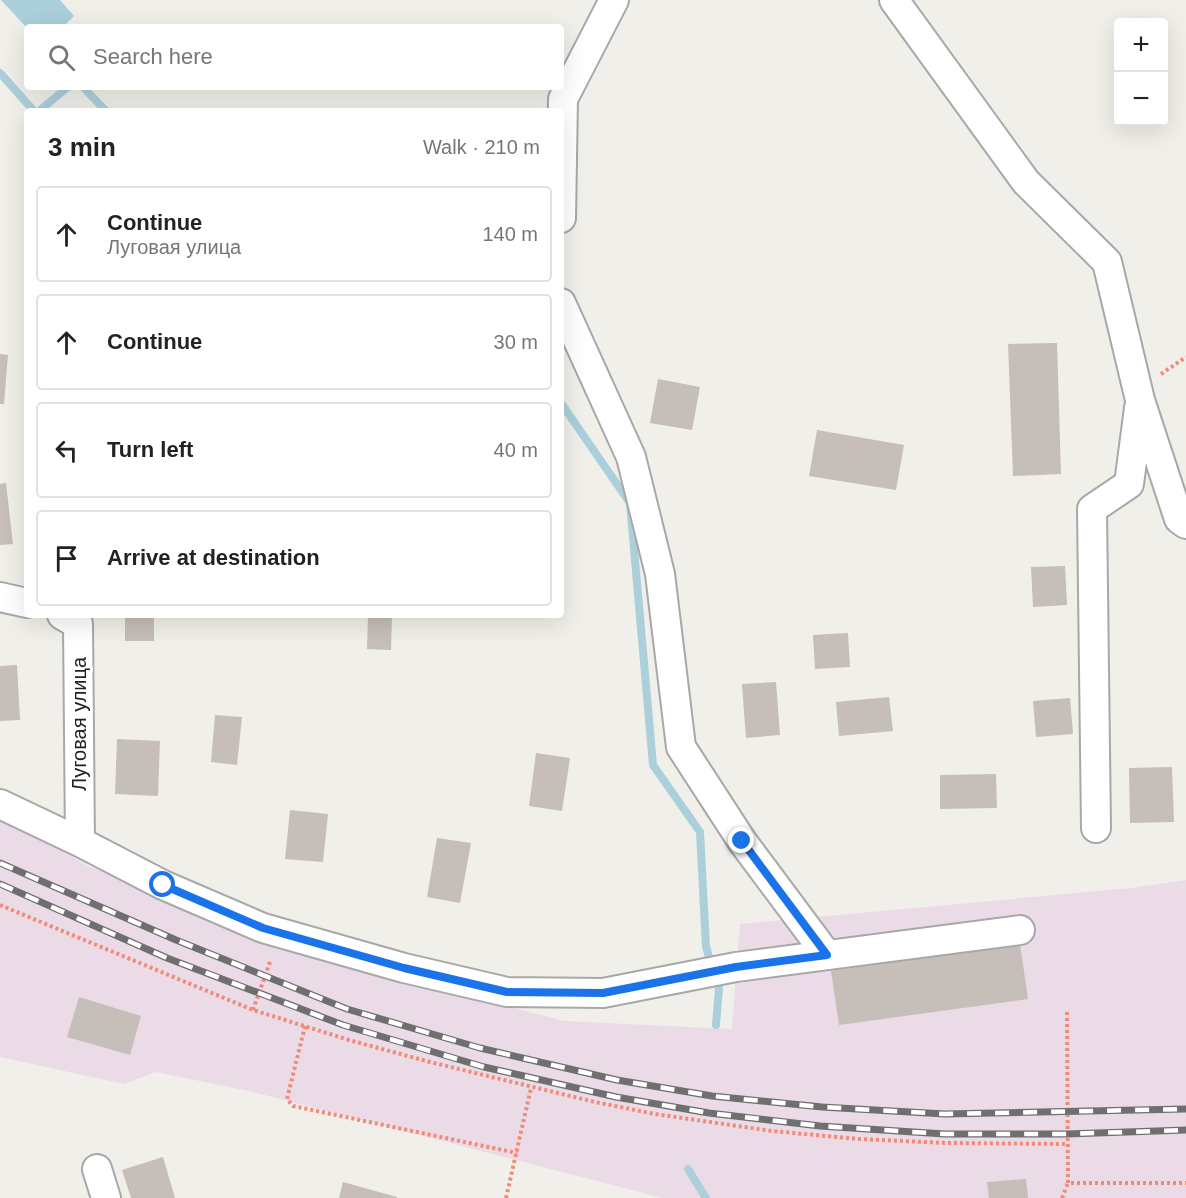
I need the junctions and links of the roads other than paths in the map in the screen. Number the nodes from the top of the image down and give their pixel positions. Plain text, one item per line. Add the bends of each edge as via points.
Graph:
1 (614, 0) edge
2 (894, 0) edge
3 (563, 108) edge
4 (564, 310) edge
5 (1140, 400) junction
6 (1186, 524) edge
7 (0, 597) edge
8 (24, 602) edge
9 (67, 618) edge
10 (0, 804) edge
11 (1096, 828) dead end
12 (80, 842) junction
13 (1020, 930) dead end
14 (827, 955) junction
15 (97, 1169) dead end
16 (106, 1198) edge

1 - 3 street via 563,99
2 - 5 street via 1026,182 1107,262
4 - 14 street via 632,457 660,574 681,747 742,841
5 - 6 street via 1179,519
5 - 11 street via 1129,484 1092,509
7 - 8 street
9 - 12 street, Луговая улица via 78,624
10 - 12 street
12 - 14 street via 163,885 263,928 507,992 603,993 736,967
13 - 14 street
15 - 16 street

